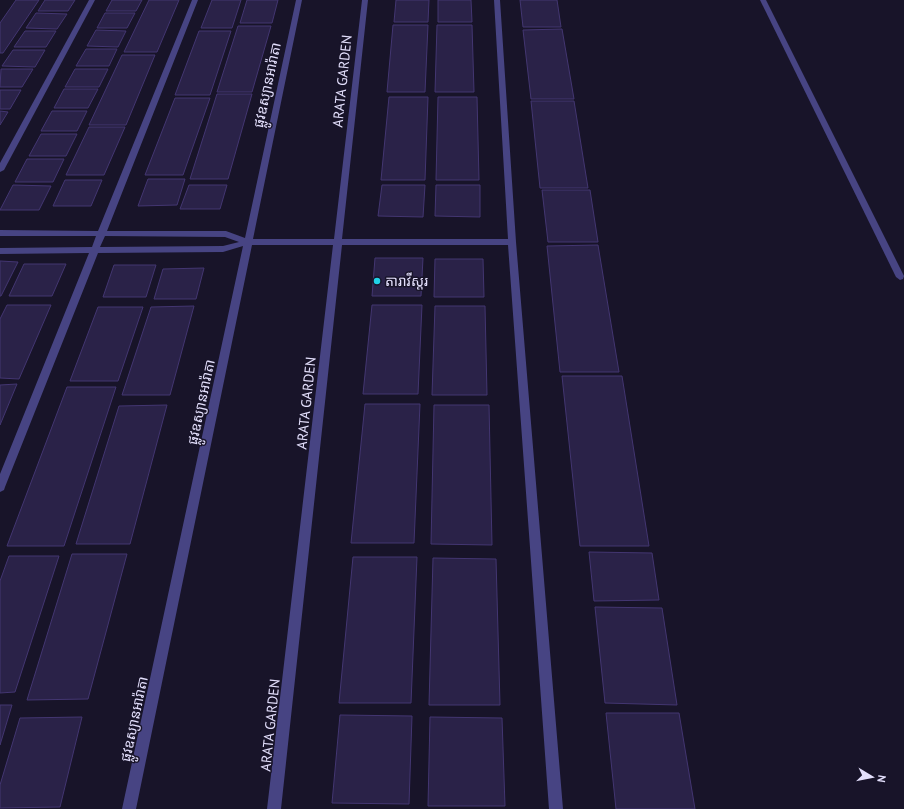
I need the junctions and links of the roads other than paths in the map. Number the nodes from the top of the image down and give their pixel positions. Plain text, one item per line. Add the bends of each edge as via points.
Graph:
1 (92, 0) edge
2 (195, 0) edge
3 (299, 0) edge
4 (365, 0) edge
5 (497, 0) edge
6 (763, 0) edge
7 (0, 170) edge
8 (102, 233) junction
9 (0, 234) edge
10 (248, 242) junction
11 (338, 242) junction
12 (512, 242) junction
13 (0, 251) edge
14 (94, 251) junction
15 (900, 277) dead end
16 (0, 487) edge
17 (129, 809) edge
18 (274, 809) edge
19 (556, 809) edge

1 - 7 street
2 - 8 street
3 - 10 street, ផ្លូវឧស្យានអារ៉ាតា
4 - 11 street, ARATA GARDEN
5 - 12 street
6 - 15 street
8 - 9 street
8 - 10 street via 226,234
8 - 14 street
10 - 11 street
10 - 14 street via 223,249
10 - 17 street, ផ្លូវឧស្យានអារ៉ាតា
11 - 12 street
11 - 18 street, ARATA GARDEN
12 - 19 street
13 - 14 street
14 - 16 street

